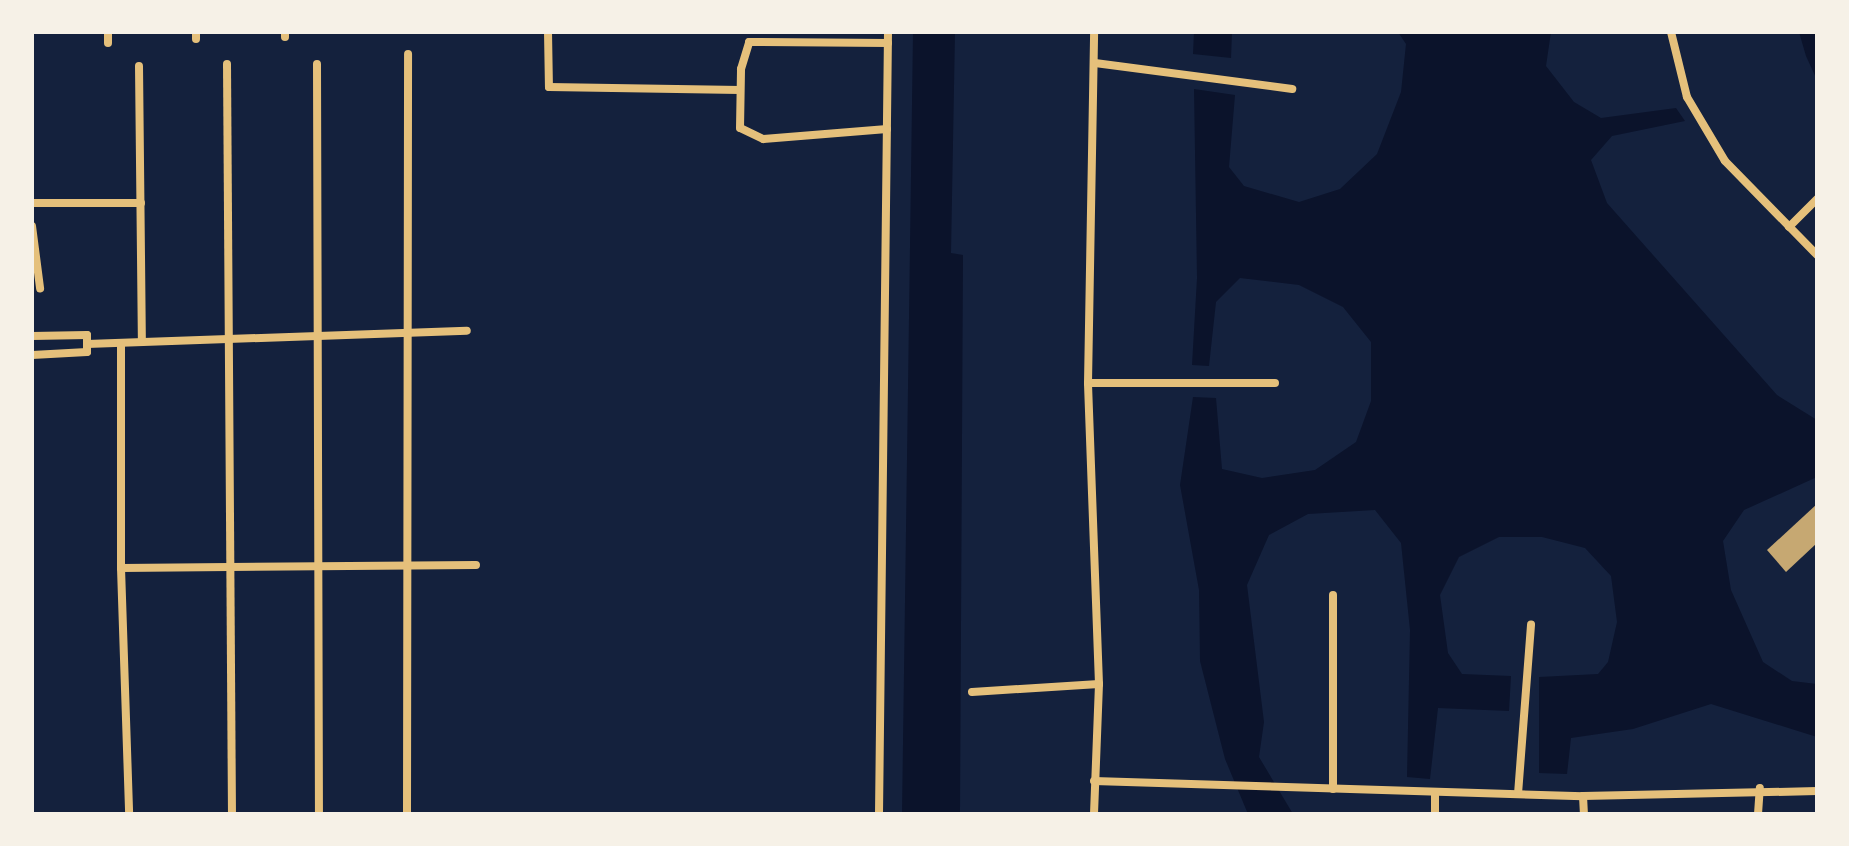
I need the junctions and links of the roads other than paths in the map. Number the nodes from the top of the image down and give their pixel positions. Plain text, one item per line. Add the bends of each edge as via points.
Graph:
1 (108, 32) edge
2 (548, 32) edge
3 (888, 32) edge
4 (1094, 32) edge
5 (1671, 32) edge
6 (828, 36) edge
7 (749, 37) edge
8 (108, 43) dead end
9 (888, 43) junction
10 (408, 54) dead end
11 (1095, 63) junction
12 (227, 64) dead end
13 (317, 64) dead end
14 (139, 66) dead end
15 (1292, 89) dead end
16 (740, 90) junction
17 (887, 129) junction
18 (1817, 199) edge
19 (32, 203) edge
20 (141, 203) junction
21 (32, 226) edge
22 (1789, 227) junction
23 (1817, 255) edge
24 (40, 288) dead end
25 (467, 331) dead end
26 (407, 333) junction
27 (32, 336) edge
28 (317, 336) junction
29 (228, 339) junction
30 (142, 342) junction
31 (121, 343) junction
32 (87, 344) junction
33 (32, 355) edge
34 (1088, 383) junction
35 (1275, 383) dead end
36 (476, 565) dead end
37 (232, 567) junction
38 (318, 567) junction
39 (405, 567) junction
40 (121, 568) junction
41 (1333, 595) dead end
42 (1531, 624) dead end
43 (1099, 684) junction
44 (972, 692) dead end
45 (1094, 781) junction
46 (1760, 788) junction
47 (1333, 789) junction
48 (1817, 791) edge
49 (1435, 792) junction
50 (1518, 794) junction
51 (1583, 796) junction
52 (129, 814) edge
53 (232, 814) edge
54 (319, 814) edge
55 (407, 814) edge
56 (879, 814) edge
57 (1094, 814) edge
58 (1435, 814) edge
59 (1584, 814) edge
60 (1758, 814) edge

1 - 8 street
2 - 16 street via 549,87
3 - 9 street
4 - 11 street
5 - 22 street via 1687,97 1725,161
6 - 7 street
6 - 9 street
7 - 16 street
9 - 17 street
10 - 26 street
11 - 15 street
11 - 34 street
12 - 29 street
13 - 28 street
14 - 20 street
16 - 17 street via 740,128 763,139
17 - 56 street
18 - 22 street
19 - 20 street
20 - 30 street
21 - 24 street
22 - 23 street
25 - 26 street
26 - 28 street
26 - 39 street
27 - 32 street via 87,335
28 - 29 street
28 - 38 street
29 - 30 street
29 - 37 street
30 - 31 street
31 - 32 street
31 - 40 street
32 - 33 street via 87,352
34 - 35 street
34 - 43 street
36 - 39 street
37 - 38 street
37 - 40 street
37 - 53 street
38 - 39 street
38 - 54 street
39 - 55 street
40 - 52 street
41 - 47 street
42 - 50 street
43 - 44 street
43 - 45 street
45 - 47 street
45 - 57 street
46 - 48 street
46 - 51 street
46 - 60 street
47 - 49 street
49 - 50 street
49 - 58 street
50 - 51 street
51 - 59 street

